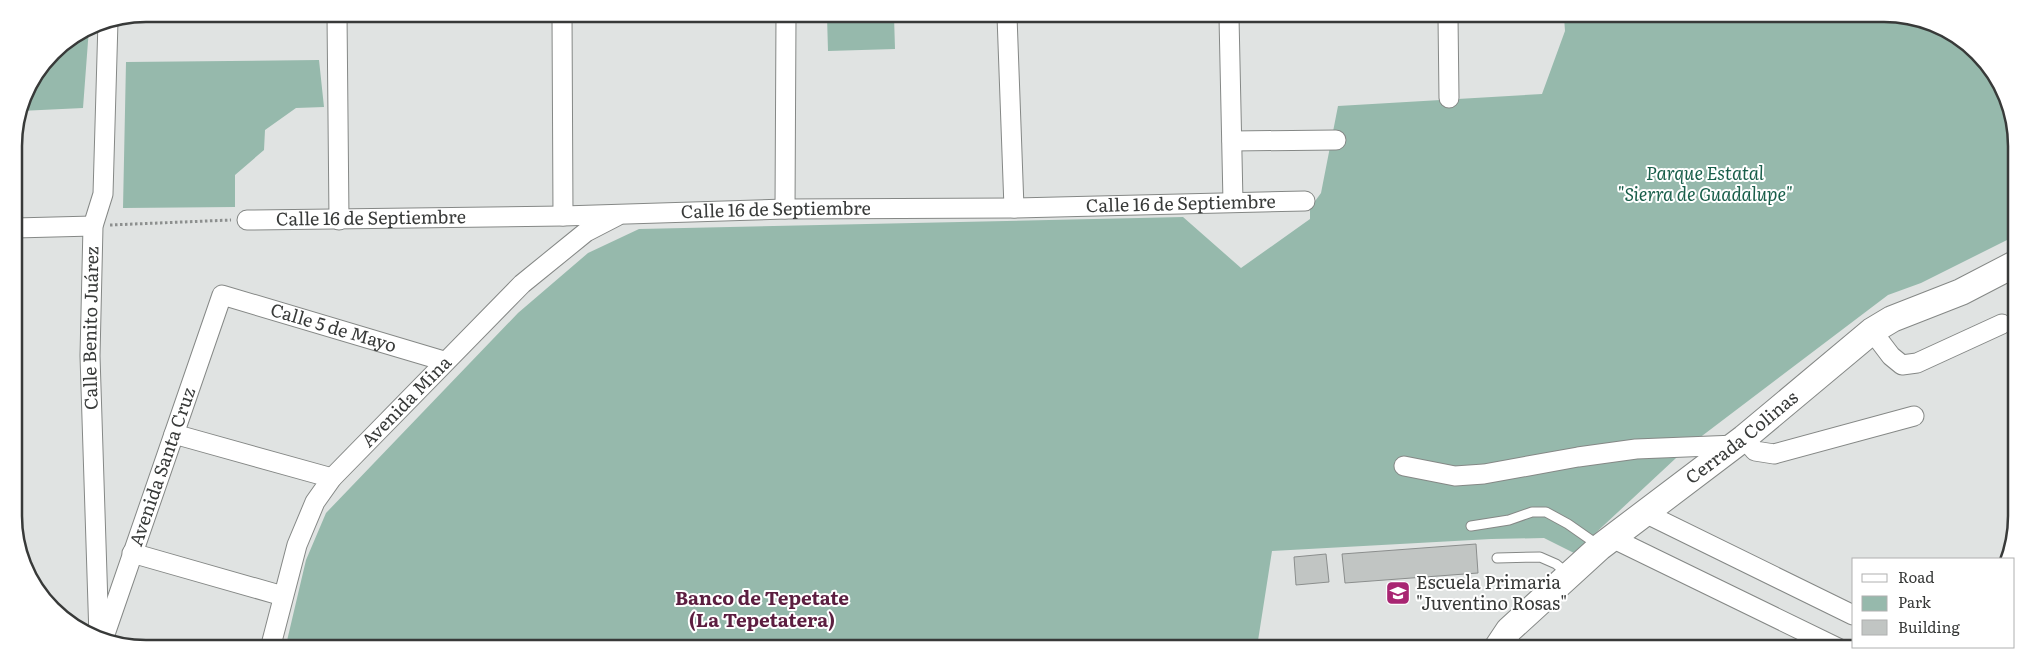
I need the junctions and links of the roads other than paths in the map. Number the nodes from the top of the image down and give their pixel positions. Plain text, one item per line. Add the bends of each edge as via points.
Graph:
1 (1229, 22) edge
2 (1448, 22) edge
3 (337, 23) edge
4 (562, 23) edge
5 (786, 23) edge
6 (1007, 23) edge
7 (108, 29) edge
8 (1449, 98) dead end
9 (1336, 140) dead end
10 (1232, 141) junction
11 (1305, 201) dead end
12 (1233, 202) junction
13 (1014, 208) junction
14 (785, 209) junction
15 (622, 213) junction
16 (563, 216) junction
17 (247, 220) road end
18 (339, 220) junction
19 (93, 226) junction
20 (23, 228) edge
21 (2008, 268) edge
22 (222, 295) joint
23 (2002, 324) dead end
24 (1872, 331) junction
25 (444, 361) junction
26 (1914, 416) dead end
27 (174, 434) junction
28 (1740, 442) junction
29 (1404, 466) dead end
30 (332, 478) junction
31 (1645, 513) junction
32 (1471, 526) dead end
33 (1606, 542) junction
34 (132, 553) junction
35 (1497, 558) dead end
36 (1570, 575) junction
37 (283, 596) junction
38 (1852, 615) edge
39 (99, 631) edge
40 (105, 633) edge
41 (271, 640) edge
42 (1503, 640) edge
43 (1820, 640) edge

1 - 10 street
2 - 8 street
3 - 18 street
4 - 16 street
5 - 14 street
6 - 13 street
7 - 19 street, Calle Benito Juárez via 103,194
9 - 10 street
10 - 12 street
11 - 12 street, Calle 16 de Septiembre
12 - 13 street, Calle 16 de Septiembre
13 - 14 street, Calle 16 de Septiembre
14 - 15 street, Calle 16 de Septiembre
15 - 16 street, Calle 16 de Septiembre
15 - 25 street, Avenida Mina via 586,232 522,284
16 - 18 street, Calle 16 de Septiembre
17 - 18 street, Calle 16 de Septiembre
19 - 20 street
19 - 39 street, Calle Benito Juárez via 90,356
21 - 24 main road, Cerrada Colinas
22 - 25 street, Calle 5 de Mayo
22 - 27 street, Avenida Santa Cruz
23 - 24 street via 1917,363 1902,365
24 - 28 main road, Cerrada Colinas
25 - 30 street, Avenida Mina
26 - 28 street via 1774,454 1755,451
27 - 30 street
27 - 34 street, Avenida Santa Cruz
28 - 29 street via 1636,449 1484,474 1455,476
28 - 31 main road, Cerrada Colinas
30 - 37 street, Avenida Mina via 315,502 300,537
31 - 33 main road, Cerrada Colinas
31 - 38 street
32 - 33 lane via 1509,520 1532,512 1546,512
33 - 36 main road, Cerrada Colinas
33 - 43 street
34 - 37 street
34 - 40 street, Avenida Santa Cruz
35 - 36 lane via 1540,557
36 - 42 main road, Cerrada Colinas via 1509,630
37 - 41 street, Avenida Mina

